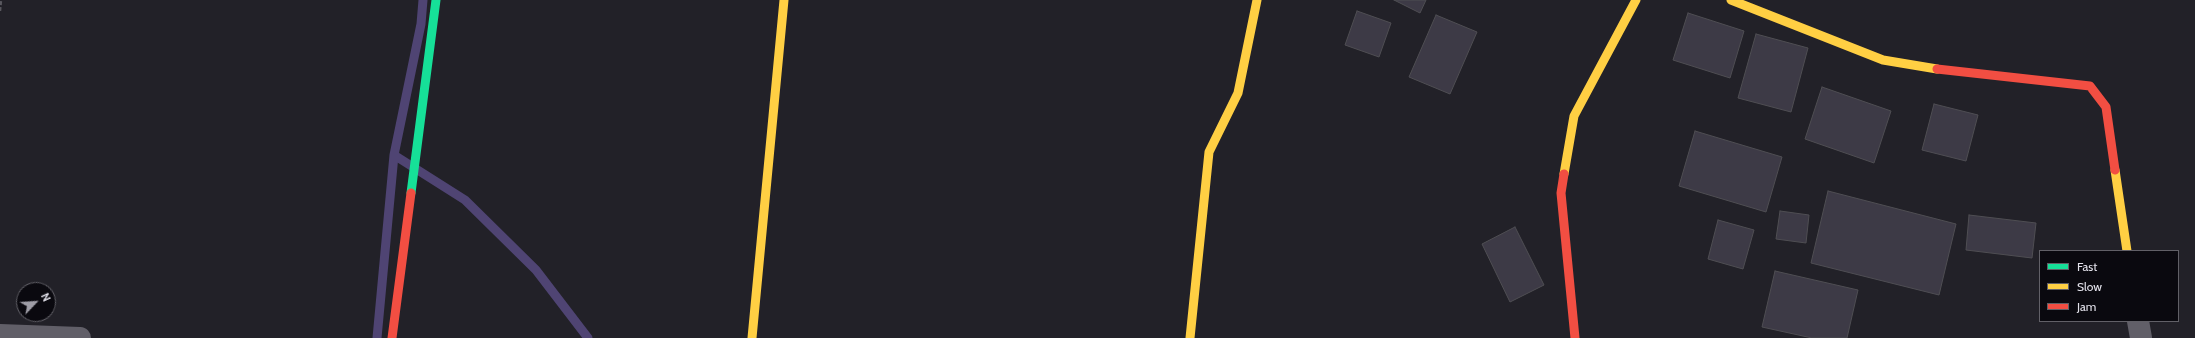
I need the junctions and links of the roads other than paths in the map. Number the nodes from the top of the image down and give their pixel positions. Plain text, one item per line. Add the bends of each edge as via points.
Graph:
1 (436, 0) edge
2 (784, 0) edge
3 (1257, 0) edge
4 (1636, 0) edge
5 (1731, 0) edge
6 (2127, 250) edge
7 (2138, 322) edge
8 (0, 335) edge
9 (80, 338) edge
10 (392, 338) edge
11 (752, 338) edge
12 (1190, 338) edge
13 (1575, 338) edge
14 (2141, 338) edge

1 - 10 street
2 - 11 street
3 - 12 street via 1238,93 1209,152
4 - 13 street via 1574,116 1561,193
5 - 6 street via 1883,60 1965,73 2090,86 2106,107
7 - 14 street
8 - 9 street

